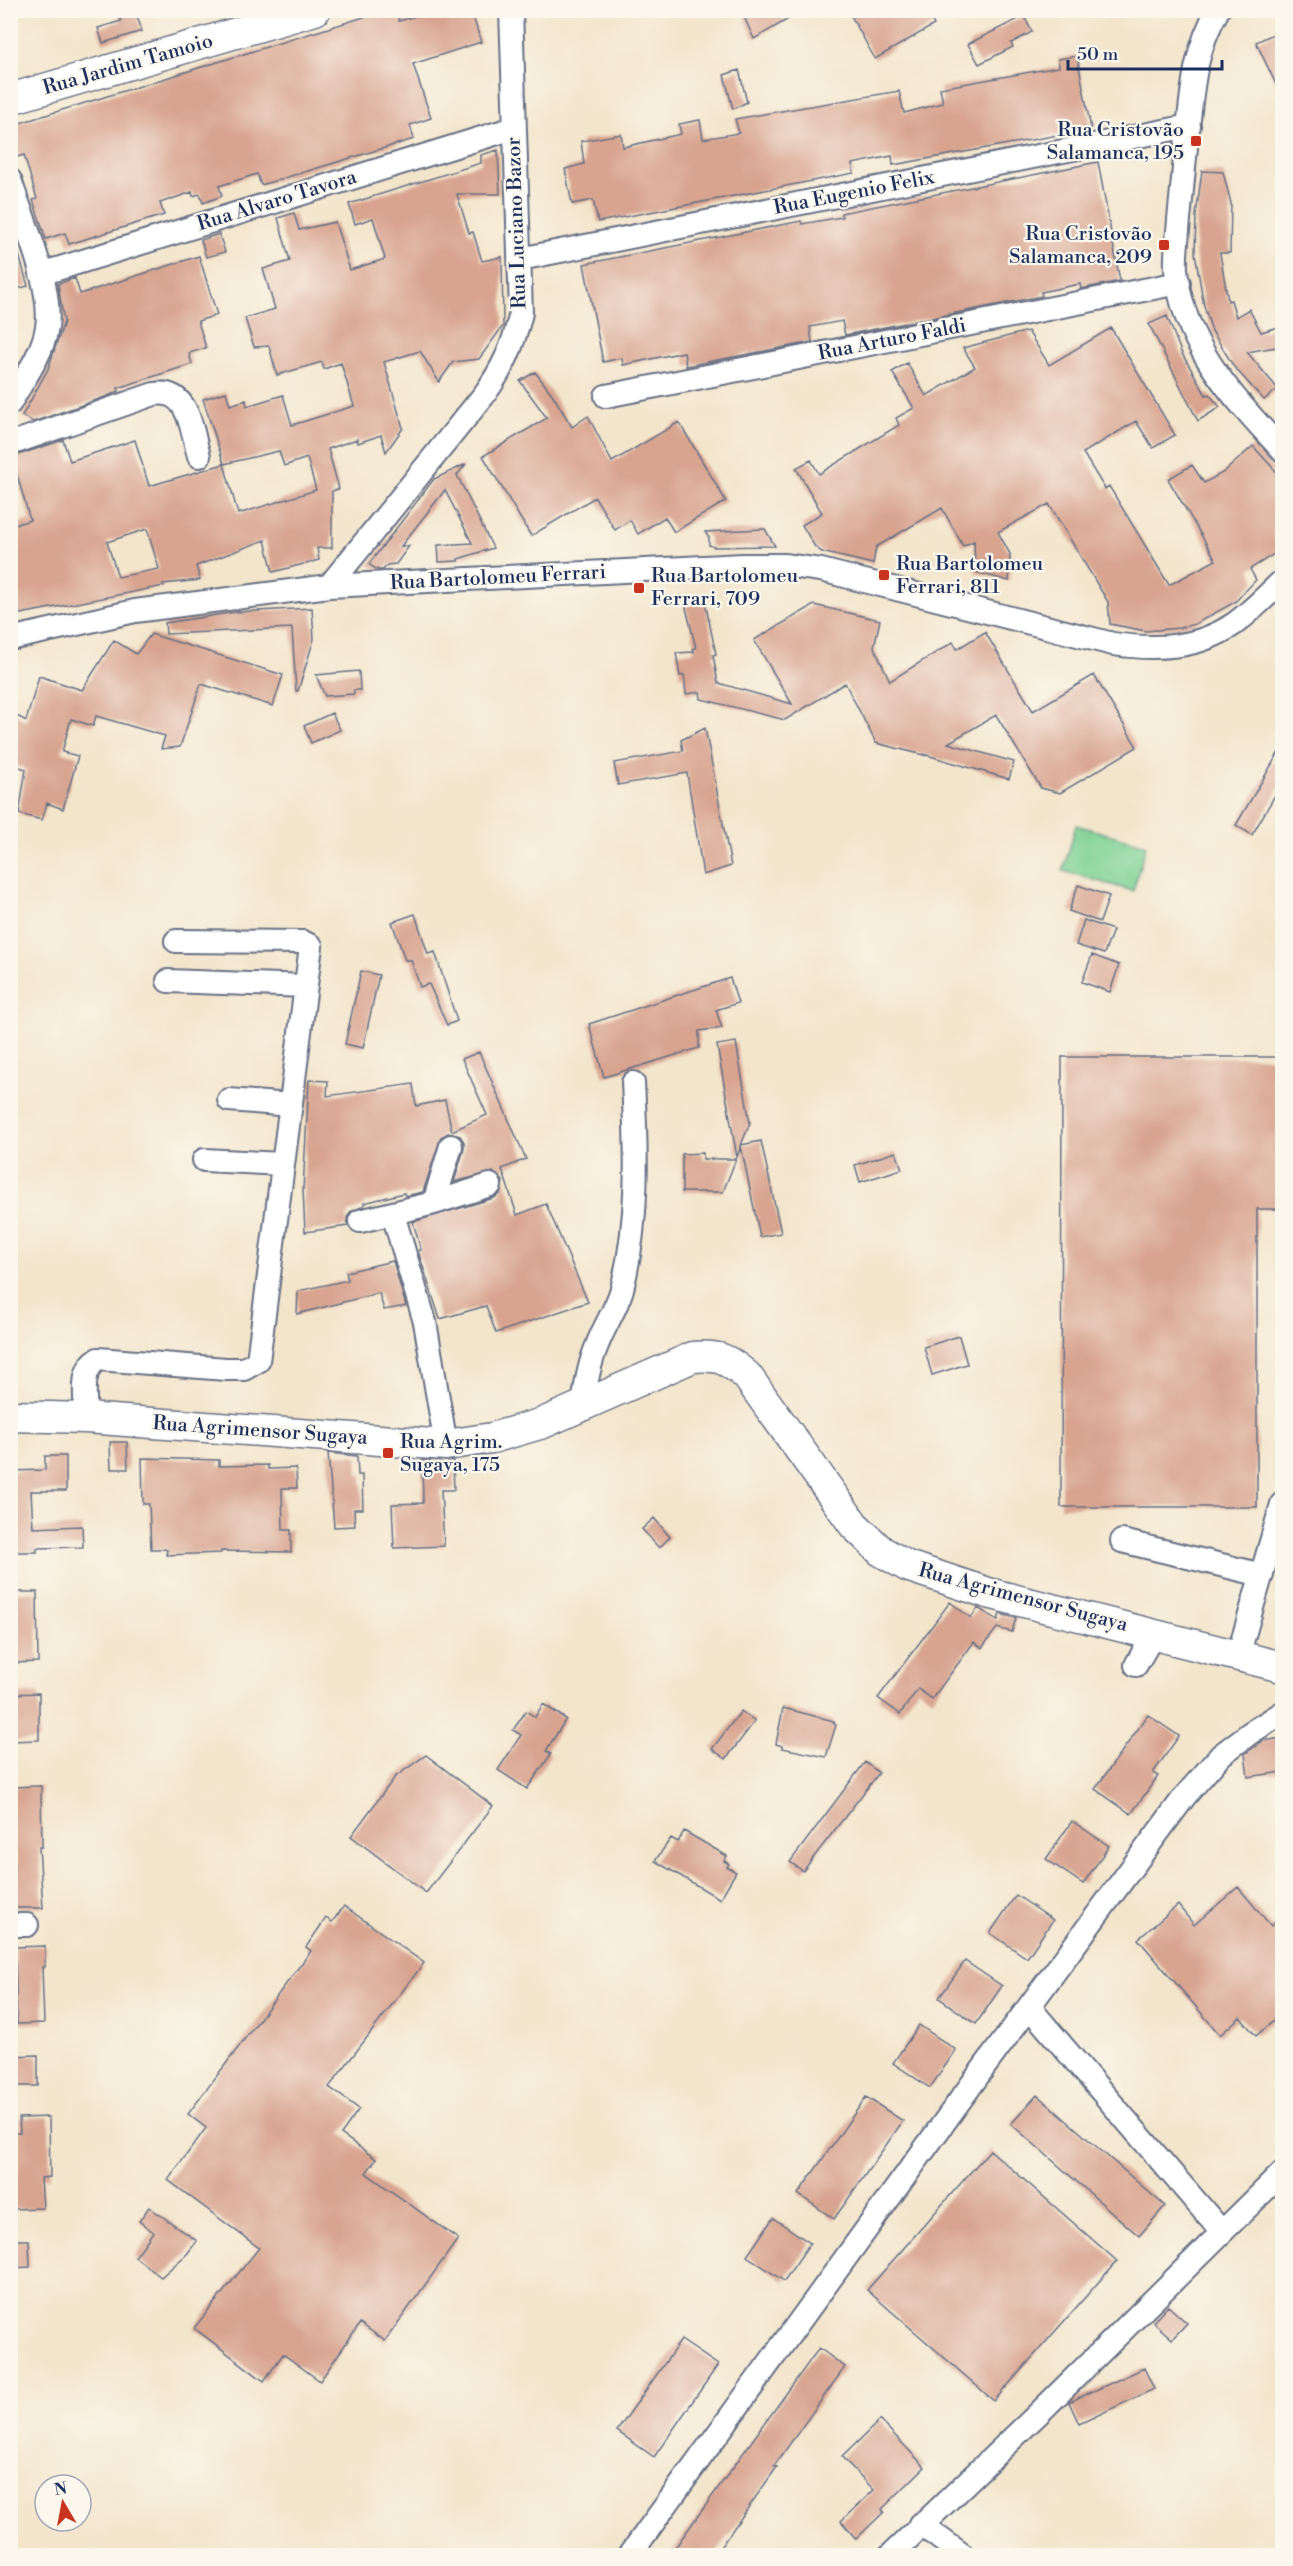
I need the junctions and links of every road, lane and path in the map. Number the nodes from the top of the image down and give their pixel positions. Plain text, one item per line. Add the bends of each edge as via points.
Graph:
1 (315, 10) edge
2 (511, 10) edge
3 (1218, 10) edge
4 (10, 99) edge
5 (1189, 126) junction
6 (514, 128) junction
7 (10, 180) edge
8 (520, 259) junction
9 (41, 274) junction
10 (1179, 283) junction
11 (606, 396) dead end
12 (10, 402) edge
13 (10, 444) edge
14 (1282, 450) edge
15 (198, 456) dead end
16 (1282, 581) edge
17 (328, 586) junction
18 (10, 639) edge
19 (176, 941) dead end
20 (168, 981) dead end
21 (306, 986) junction
22 (633, 1083) dead end
23 (229, 1100) dead end
24 (291, 1105) junction
25 (451, 1146) dead end
26 (204, 1160) dead end
27 (283, 1164) junction
28 (490, 1185) dead end
29 (434, 1203) junction
30 (393, 1214) junction
31 (360, 1221) dead end
32 (583, 1405) junction
33 (10, 1416) edge
34 (86, 1418) junction
35 (446, 1445) junction
36 (1282, 1504) edge
37 (1122, 1541) dead end
38 (1262, 1575) junction
39 (1154, 1634) junction
40 (1238, 1656) junction
41 (1136, 1665) dead end
42 (1282, 1667) edge
43 (1282, 1713) edge
44 (1029, 2007) junction
45 (1282, 2173) edge
46 (1222, 2232) junction
47 (920, 2524) junction
48 (629, 2556) edge
49 (890, 2556) edge
50 (964, 2556) edge

1 - 4 main road, Rua Jardim Tamoio
2 - 6 street, Rua Luciano Bazor
3 - 5 street via 1208,26 1195,68
5 - 8 street, Rua Eugenio Felix
5 - 10 street via 1177,244
6 - 8 street, Rua Luciano Bazor
6 - 9 street, Rua Alvaro Tavora
7 - 9 street
8 - 17 street, Rua Luciano Bazor via 521,313 513,348 498,375
9 - 12 street via 47,328 36,358
10 - 11 street, Rua Arturo Faldi
10 - 14 street via 1183,305 1211,367
13 - 15 street via 154,394 169,393 184,408
16 - 17 street, Rua Bartolomeu Ferrari via 1234,624 1214,636 1181,646 1147,649 1113,644 820,570 784,565
17 - 18 street, Rua Bartolomeu Ferrari via 135,611
19 - 21 street via 303,942 311,946
20 - 21 street
21 - 24 street
22 - 32 street via 634,1219 630,1252 621,1291 588,1370
23 - 24 street
24 - 27 street
25 - 29 street
26 - 27 street
27 - 34 street via 258,1361 244,1369 226,1369 98,1359 90,1363 86,1373
28 - 29 street
29 - 30 street
30 - 31 street
30 - 35 street via 425,1322
32 - 35 main road, Rua Agrimensor Sugaya via 543,1423 492,1438
32 - 39 main road, Rua Agrimensor Sugaya via 693,1357 727,1359 747,1376 854,1525 881,1551 938,1578
33 - 34 main road, Rua Agrimensor Sugaya
34 - 35 main road, Rua Agrimensor Sugaya
36 - 38 street
37 - 38 street
38 - 40 street
39 - 40 main road, Rua Agrimensor Sugaya
39 - 41 street
40 - 42 main road, Rua Agrimensor Sugaya
43 - 44 street via 1221,1755 1185,1796
44 - 46 street
44 - 48 street
45 - 46 street
46 - 47 street
47 - 49 street
47 - 50 street

